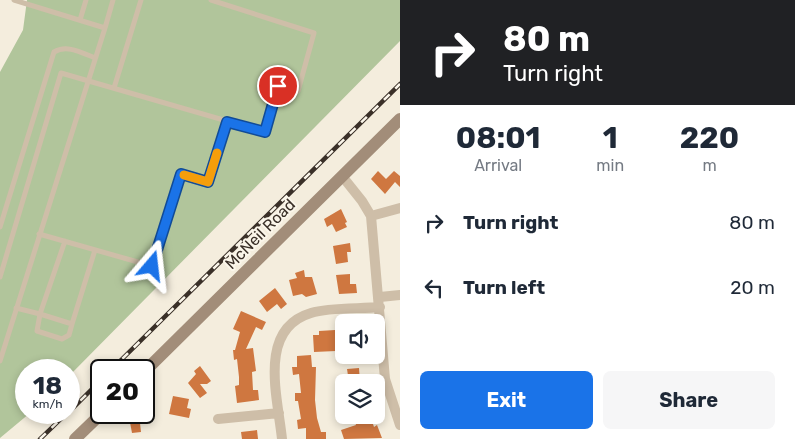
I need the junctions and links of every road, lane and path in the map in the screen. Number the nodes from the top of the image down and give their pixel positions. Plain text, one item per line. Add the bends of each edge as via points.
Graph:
1 (14, 0) edge
2 (86, 0) edge
3 (114, 0) edge
4 (141, 0) edge
5 (210, 0) edge
6 (80, 20) junction
7 (104, 28) junction
8 (95, 58) junction
9 (88, 80) junction
10 (114, 88) junction
11 (400, 119) edge
12 (227, 122) junction
13 (342, 176) junction
14 (400, 208) edge
15 (371, 216) junction
16 (0, 228) edge
17 (39, 234) junction
18 (65, 241) junction
19 (95, 250) junction
20 (0, 277) edge
21 (400, 295) edge
22 (380, 297) junction
23 (16, 308) junction
24 (380, 308) junction
25 (40, 314) junction
26 (72, 324) junction
27 (2, 349) edge
28 (0, 361) edge
29 (155, 361) edge
30 (280, 413) junction
31 (218, 419) dead end
32 (91, 424) edge
33 (400, 425) edge
34 (75, 439) edge
35 (282, 439) edge

1 - 6 lane
2 - 6 lane
3 - 7 lane
4 - 10 lane
5 - 12 lane via 314,33 298,91 278,86 265,132
6 - 7 lane
7 - 8 lane
8 - 9 lane
8 - 16 lane via 70,49 60,48 54,52
9 - 10 lane
9 - 17 lane
9 - 20 lane via 61,73
10 - 12 lane
11 - 13 main road, McNeil Road
12 - 19 lane via 208,182 181,174 152,266
13 - 15 street
13 - 29 main road, McNeil Road
14 - 15 street
15 - 22 street
17 - 18 lane
17 - 23 lane
18 - 19 lane
18 - 25 lane
19 - 26 lane
21 - 22 street
22 - 24 street
23 - 25 lane
23 - 27 lane
24 - 30 street via 312,312 289,324 280,334 275,359
24 - 33 street via 385,379
25 - 26 lane
25 - 26 lane via 37,330 48,335 62,339 69,335
27 - 28 lane
30 - 31 street
30 - 35 street
32 - 34 main road

